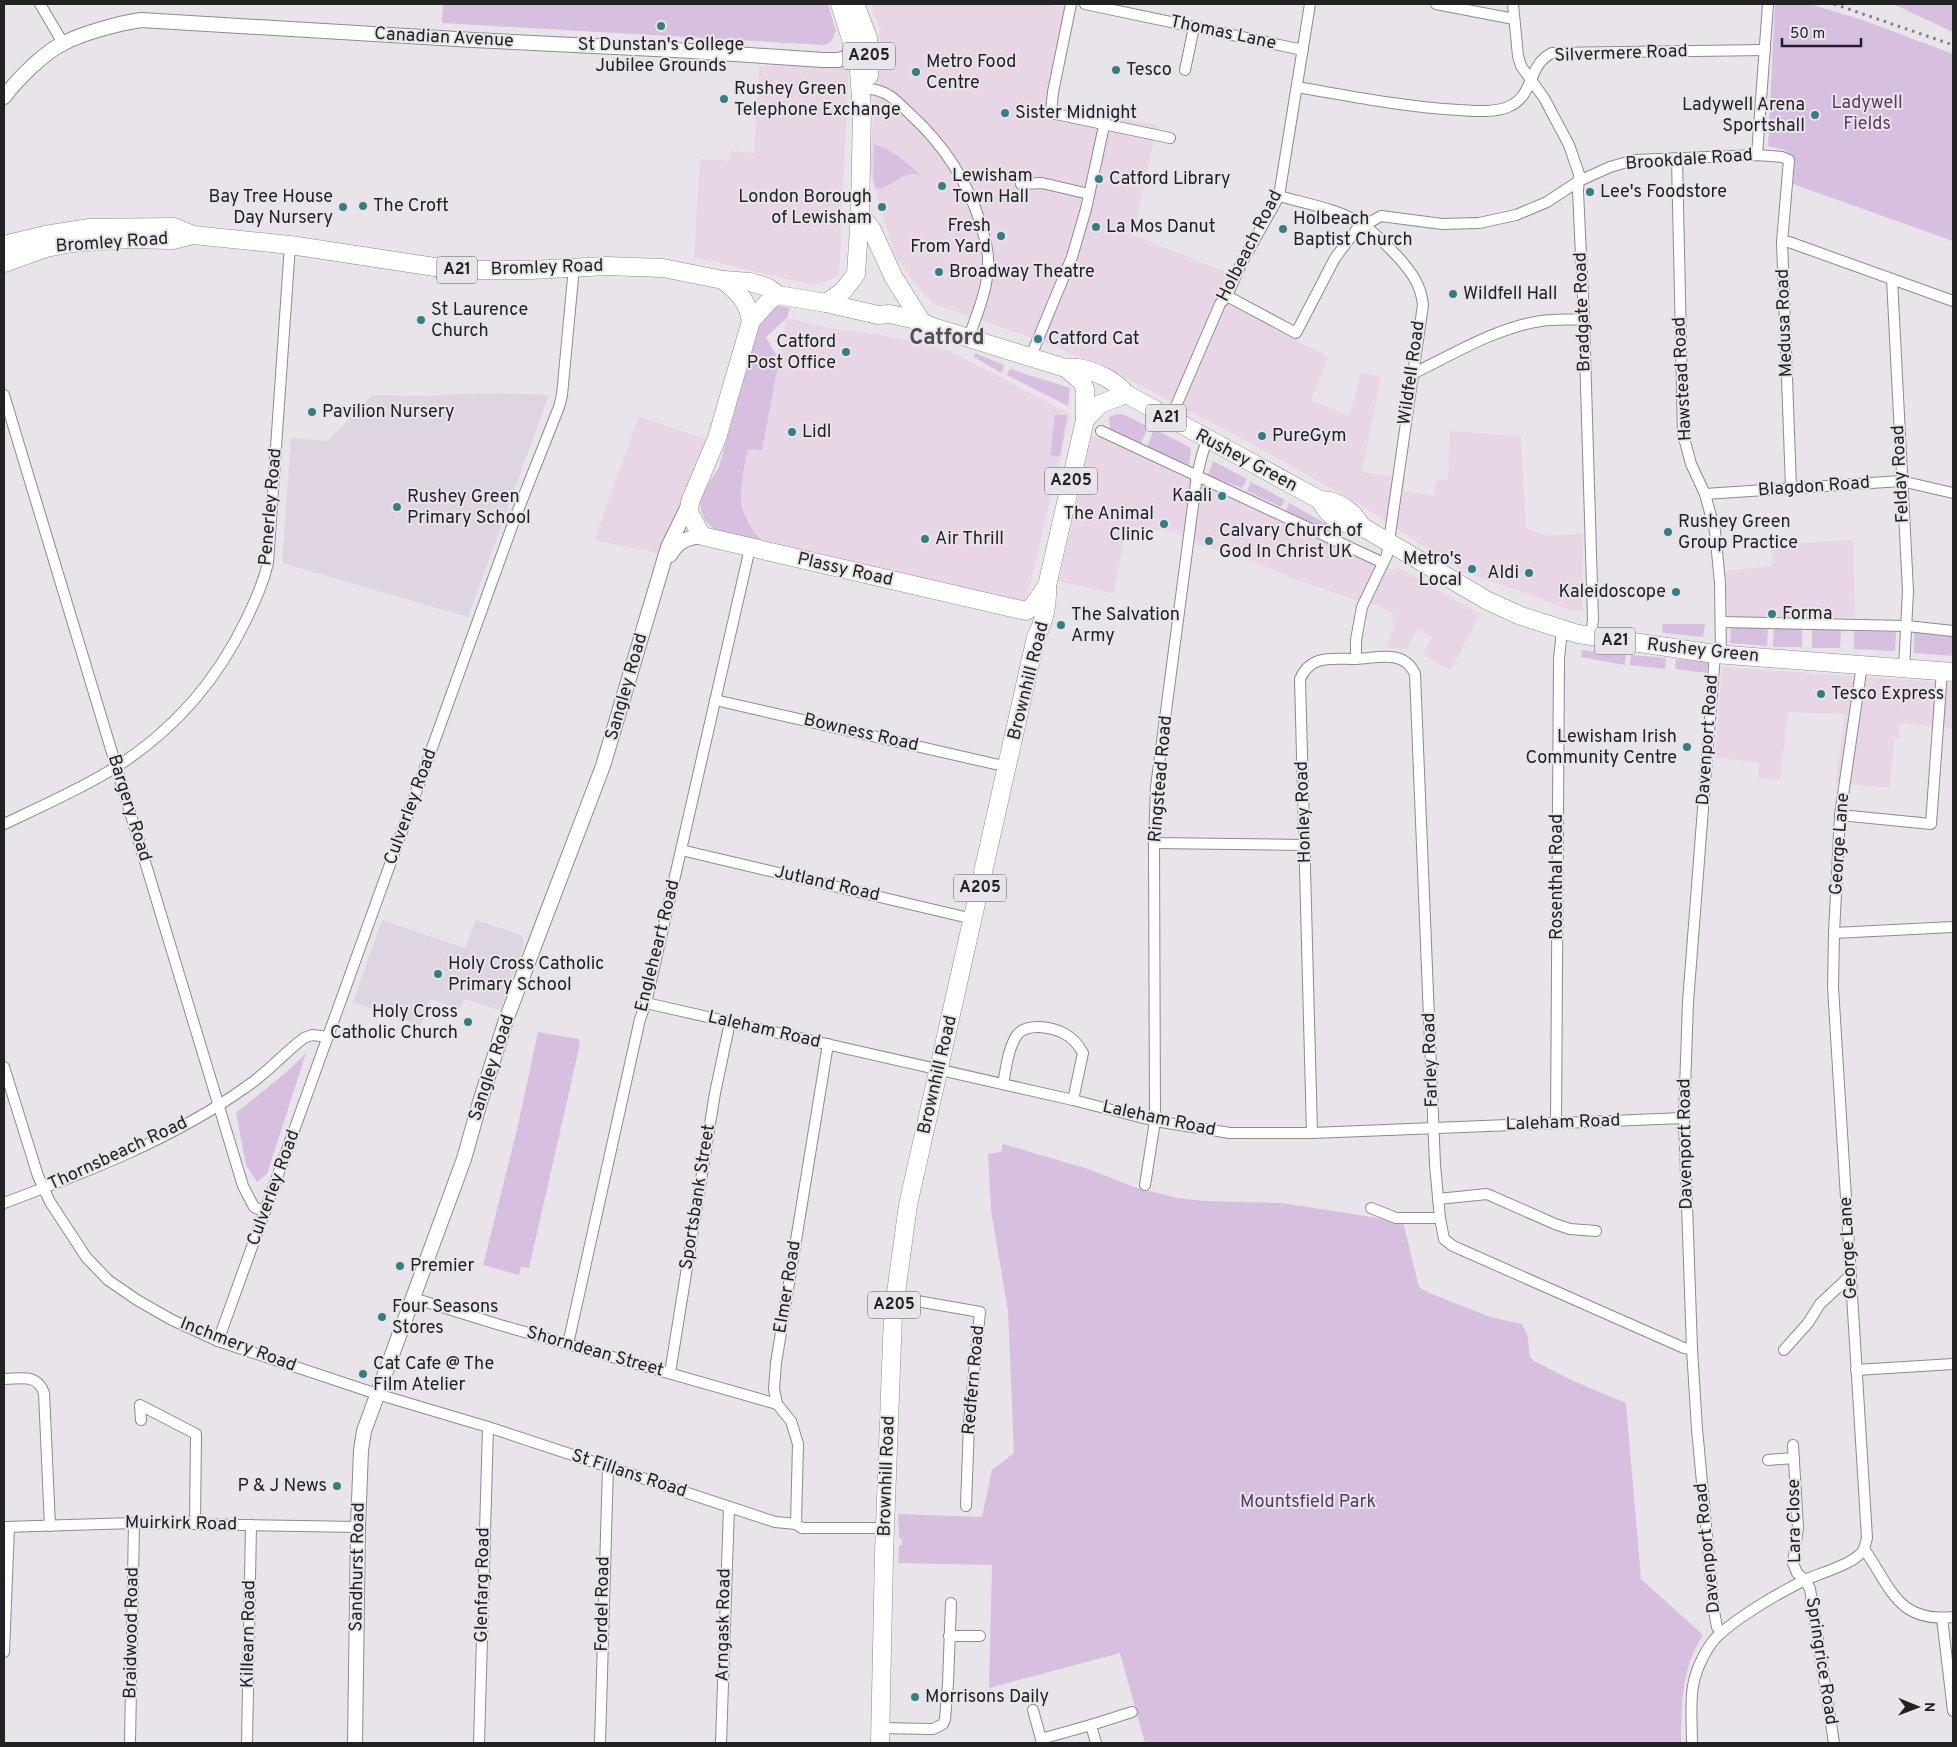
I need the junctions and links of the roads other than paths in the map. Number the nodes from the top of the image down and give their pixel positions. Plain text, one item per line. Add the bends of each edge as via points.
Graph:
1 (40, 4) edge
2 (840, 4) edge
3 (855, 4) edge
4 (1071, 4) edge
5 (1085, 4) edge
6 (1310, 4) edge
7 (1436, 4) edge
8 (1513, 4) edge
9 (1768, 4) edge
10 (1514, 19) junction
11 (1194, 27) junction
12 (63, 43) junction
13 (1303, 50) junction
14 (1765, 50) junction
15 (856, 55) junction
16 (1185, 70) dead end
17 (1531, 81) junction
18 (1297, 87) junction
19 (869, 89) junction
20 (4, 97) edge
21 (862, 110) junction
22 (1104, 126) junction
23 (1170, 138) dead end
24 (1757, 155) junction
25 (1676, 158) junction
26 (1789, 160) joint
27 (1579, 181) junction
28 (1021, 184) dead end
29 (1089, 194) junction
30 (1279, 196) junction
31 (860, 214) junction
32 (1363, 225) junction
33 (193, 235) junction
34 (1782, 242) junction
35 (290, 245) junction
36 (4, 246) edge
37 (4, 262) edge
38 (574, 267) junction
39 (1892, 279) junction
40 (722, 280) junction
41 (778, 295) junction
42 (1227, 296) junction
43 (1953, 301) edge
44 (826, 303) junction
45 (1584, 319) junction
46 (751, 321) junction
47 (921, 321) junction
48 (969, 337) junction
49 (1031, 356) junction
50 (1066, 368) junction
51 (1412, 374) junction
52 (1126, 394) junction
53 (4, 395) edge
54 (1085, 420) junction
55 (1170, 420) junction
56 (1101, 431) dead end
57 (1207, 440) junction
58 (1198, 475) junction
59 (1901, 481) junction
60 (1790, 487) junction
61 (1953, 493) edge
62 (1705, 494) junction
63 (690, 502) junction
64 (702, 536) junction
65 (1388, 543) junction
66 (750, 548) junction
67 (1377, 560) dead end
68 (661, 571) junction
69 (1047, 586) junction
70 (1026, 611) junction
71 (1721, 622) junction
72 (1907, 626) junction
73 (1562, 630) junction
74 (1953, 631) edge
75 (1036, 637) junction
76 (1591, 637) junction
77 (1718, 655) junction
78 (1356, 659) junction
79 (1862, 665) junction
80 (1904, 668) junction
81 (1948, 671) edge
82 (715, 700) junction
83 (116, 767) junction
84 (1008, 767) junction
85 (1840, 815) junction
86 (4, 824) edge
87 (1154, 843) junction
88 (1305, 845) junction
89 (681, 850) junction
90 (973, 919) junction
91 (1953, 927) edge
92 (1834, 933) junction
93 (646, 1002) junction
94 (730, 1022) junction
95 (328, 1037) junction
96 (828, 1044) junction
97 (4, 1067) edge
98 (938, 1070) junction
99 (1003, 1084) junction
100 (1074, 1100) junction
101 (218, 1105) junction
102 (1684, 1118) junction
103 (1154, 1121) junction
104 (1556, 1124) junction
105 (1434, 1128) junction
106 (1312, 1133) junction
107 (1145, 1185) dead end
108 (44, 1188) junction
109 (1438, 1200) junction
110 (4, 1203) edge
111 (1371, 1208) dead end
112 (265, 1212) junction
113 (1440, 1218) junction
114 (1596, 1231) dead end
115 (1850, 1276) junction
116 (894, 1297) junction
117 (413, 1298) junction
118 (218, 1341) junction
119 (568, 1344) junction
120 (1692, 1349) junction
121 (1784, 1350) dead end
122 (1953, 1364) edge
123 (1856, 1370) junction
124 (670, 1373) junction
125 (4, 1379) edge
126 (377, 1394) junction
127 (777, 1404) junction
128 (141, 1420) dead end
129 (488, 1428) junction
130 (1793, 1445) dead end
131 (1794, 1458) junction
132 (1768, 1460) dead end
133 (608, 1466) junction
134 (966, 1506) dead end
135 (729, 1507) junction
136 (134, 1523) junction
137 (195, 1524) junction
138 (796, 1524) junction
139 (251, 1525) junction
140 (50, 1526) junction
141 (6, 1527) edge
142 (358, 1527) junction
143 (885, 1528) junction
144 (1864, 1549) junction
145 (1805, 1580) junction
146 (951, 1603) dead end
147 (1948, 1617) edge
148 (1721, 1632) junction
149 (949, 1636) junction
150 (980, 1636) dead end
151 (4, 1652) edge
152 (1033, 1710) dead end
153 (1953, 1711) edge
154 (1132, 1712) dead end
155 (1091, 1725) junction
156 (880, 1736) edge
157 (1042, 1741) edge
158 (130, 1743) edge
159 (247, 1743) edge
160 (355, 1743) edge
161 (479, 1743) edge
162 (600, 1743) edge
163 (722, 1743) edge
164 (1096, 1743) edge
165 (1692, 1743) edge
166 (1834, 1743) edge

1 - 12 street
2 - 15 highway, A205
3 - 15 street via 860,41
3 - 19 highway, A205 via 868,38
4 - 22 street via 1050,111
5 - 11 street, Thomas Lane
6 - 13 street, Holbeach Road
7 - 10 street
8 - 10 street, Bradgate Road
9 - 14 street
10 - 17 street, Bradgate Road via 1519,61
11 - 13 street, Thomas Lane
11 - 16 street
12 - 15 street, Canadian Avenue via 123,23 161,20 823,60
12 - 20 street, Canadian Avenue via 14,83
13 - 18 street, Holbeach Road
14 - 17 street, Silvermere Road via 1552,53 1542,60
14 - 24 street
15 - 21 highway, A205
17 - 18 street, Silvermere Road via 1522,98 1508,107 1491,111 1438,109
17 - 27 street, Bradgate Road via 1569,145
18 - 30 street, Holbeach Road
19 - 21 highway, A205
19 - 48 street via 879,89 890,95 926,129 950,159 974,204 987,244 988,259 984,294
21 - 31 highway, A205
22 - 23 street
22 - 29 street
24 - 25 street, Brookdale Road
24 - 26 street, Brookdale Road
25 - 27 street, Brookdale Road via 1634,160
25 - 62 street, Hawstead Road via 1683,434 1691,464
26 - 34 street, Medusa Road
27 - 32 street, Brookdale Road via 1547,202 1516,215 1479,223 1442,224 1381,216
27 - 45 street, Bradgate Road
28 - 29 street via 1042,183
29 - 49 street via 1072,257
30 - 32 street via 1337,212
30 - 42 street, Holbeach Road
31 - 44 highway, A205 via 856,274 843,291
31 - 47 highway via 872,230 892,276
32 - 42 street via 1335,258 1296,332
32 - 51 street, Wildfell Road via 1387,245 1419,285 1423,305
33 - 35 highway, Bromley Road / A21
33 - 36 highway, Bromley Road / A21 via 174,227 97,228 18,240
33 - 37 highway, Bromley Road / A21 via 173,240 72,243
34 - 39 street
34 - 60 street, Medusa Road
35 - 38 highway, Bromley Road / A21 via 455,270
35 - 83 street, Penerley Road via 270,546 264,581 236,641 208,683 170,725
38 - 40 highway, Bromley Road / A21 via 663,268
38 - 95 street, Culverley Road via 559,406 514,518
39 - 43 street
39 - 59 street, Felday Road
40 - 41 highway, Bromley Road / A21 via 750,282 767,287
40 - 46 highway, Bromley Road / A21 via 739,292 748,306
41 - 44 highway, Rushey Green / A205
41 - 46 highway, Sangley Road
42 - 55 street, Holbeach Road via 1220,304
44 - 47 highway, Rushey Green / A205
45 - 51 street via 1542,321 1514,327
45 - 76 street, Bradgate Road
46 - 63 highway, Sangley Road via 717,438
47 - 48 highway, Rushey Green / A205
48 - 49 highway, Rushey Green / A205
49 - 50 highway, Rushey Green / A205
50 - 52 highway, Rushey Green / A21 via 1082,368 1104,377 1120,386
50 - 54 highway, Brownhill Road / A205 via 1085,389
51 - 65 street, Wildfell Road
52 - 54 highway, A21 via 1100,404
52 - 55 highway, Rushey Green / A21
53 - 83 street, Bargery Road
54 - 69 highway, Brownhill Road / A205
55 - 57 highway, Rushey Green / A21
56 - 58 street, Rushey Green
57 - 58 street, Ringstead Road
57 - 65 highway, Rushey Green / A21 via 1320,500 1326,512 1347,526 1361,526
58 - 67 street, Rushey Green
58 - 87 street, Ringstead Road via 1156,787
59 - 60 street, Blagdon Road
59 - 61 street, Blagdon Road
59 - 72 street, Felday Road
60 - 62 street, Blagdon Road
62 - 71 street, Hawstead Road via 1715,531
63 - 64 highway via 689,513
63 - 68 street, Sangley Road via 668,547
64 - 66 highway, Plassy Road
64 - 68 street, Sangley Road via 685,538 676,545
65 - 73 highway, Rushey Green / A21 via 1488,601
65 - 78 street via 1387,556 1362,607
66 - 70 highway, Plassy Road
66 - 82 street, Engleheart Road
68 - 117 street, Sangley Road via 603,766 506,1020 464,1159
69 - 70 highway, A205
69 - 75 highway, Brownhill Road / A205 via 1047,608
70 - 75 highway
71 - 72 street, Rushey Green
71 - 77 street, Hawstead Road
72 - 74 street, Rushey Green
72 - 80 street, Felday Road
73 - 76 highway, Rushey Green / A21
73 - 104 street, Rosenthal Road via 1559,659
75 - 84 highway, Brownhill Road / A205
76 - 77 highway, Rushey Green / A21
77 - 79 highway, Rushey Green / A21
77 - 102 street, Davenport Road via 1688,1002
78 - 88 street, Honley Road via 1314,662 1304,668 1300,679
78 - 105 street, Farley Road via 1405,660 1415,674
79 - 80 highway, A21
79 - 85 street, George Lane
80 - 81 highway, A21
81 - 85 street via 1941,689 1931,824
82 - 84 street, Bowness Road
82 - 89 street, Engleheart Road
83 - 86 street, Penerley Road
83 - 101 street, Bargery Road
84 - 90 highway, Brownhill Road / A205
85 - 92 street, George Lane
87 - 88 street
87 - 103 street, Ringstead Road
88 - 106 street, Honley Road
89 - 90 street, Jutland Road
89 - 93 street, Engleheart Road
90 - 98 highway, Brownhill Road / A205
91 - 92 street
92 - 115 street, George Lane via 1834,1000
93 - 94 street, Laleham Road
93 - 119 street, Engleheart Road
94 - 96 street, Laleham Road
94 - 124 street, Sportsbank Street via 715,1093
95 - 101 street, Thornsbeach Road via 312,1035 304,1038 247,1087
95 - 112 street, Culverley Road
96 - 98 street, Laleham Road
96 - 127 street, Elmer Road via 776,1363 774,1389
97 - 108 street, Inchmery Road
98 - 99 street, Laleham Road
98 - 116 highway, Brownhill Road / A205 via 908,1205
99 - 100 street, Laleham Road
99 - 100 street via 1018,1034 1030,1026 1047,1028 1071,1038 1083,1054
100 - 103 street, Laleham Road
101 - 108 street, Thornsbeach Road via 157,1140
101 - 112 street, Bargery Road via 242,1186 254,1207
102 - 104 street, Laleham Road
102 - 120 street, Davenport Road
103 - 106 street, Laleham Road via 1230,1134
103 - 107 street, Ringstead Road
104 - 105 street, Laleham Road
105 - 106 street, Laleham Road
105 - 109 street, Farley Road
108 - 110 street, Thornsbeach Road
108 - 118 street, Inchmery Road via 67,1230 108,1280 165,1316
109 - 113 street, Farley Road
109 - 114 street via 1487,1194 1555,1224
111 - 113 street via 1396,1218
112 - 118 street, Culverley Road
113 - 120 street, Farley Road via 1444,1239 1453,1246 1675,1345
115 - 121 street via 1820,1304
115 - 123 street, George Lane
116 - 134 street, Redfern Road via 980,1312 969,1423
116 - 143 highway, Brownhill Road / A205
117 - 119 street, Shorndean Street
117 - 126 street, Sangley Road
118 - 126 street, Inchmery Road
119 - 124 street, Shorndean Street
120 - 148 street, Davenport Road via 1709,1568 1714,1611
122 - 123 street
123 - 144 street, George Lane via 1867,1538
124 - 127 street, Shorndean Street
125 - 140 street via 36,1380 44,1393
126 - 129 street, St Fillans Road
126 - 142 street, Sandhurst Road via 361,1444
127 - 138 street via 791,1421 798,1444
128 - 137 street via 140,1405 196,1434
129 - 133 street, St Fillans Road
129 - 161 street, Glenfarg Road
130 - 131 street, Lara Close
131 - 132 street, Lara Close
131 - 145 street, Lara Close via 1798,1528 1793,1563
133 - 135 street, St Fillans Road
133 - 162 street, Fordel Road
135 - 138 street, St Fillans Road via 775,1522
135 - 163 street, Arngask Road
136 - 137 street, Muirkirk Road
136 - 140 street, Muirkirk Road
136 - 158 street, Braidwood Road
137 - 139 street, Muirkirk Road
138 - 143 street, St Fillans Road via 802,1528
139 - 142 street, Muirkirk Road
139 - 159 street, Killearn Road
140 - 141 street, Muirkirk Road
141 - 151 street
142 - 160 street, Sandhurst Road
143 - 156 highway, Brownhill Road / A205
144 - 145 street via 1844,1563
144 - 147 street via 1889,1591 1904,1607 1917,1614
145 - 148 street
145 - 166 street, Springrice Road via 1810,1589
146 - 149 street
147 - 153 street
148 - 165 street via 1702,1661 1693,1686
149 - 150 street
149 - 156 street via 943,1724 933,1729
152 - 157 street
154 - 155 street
155 - 157 street
155 - 164 street

